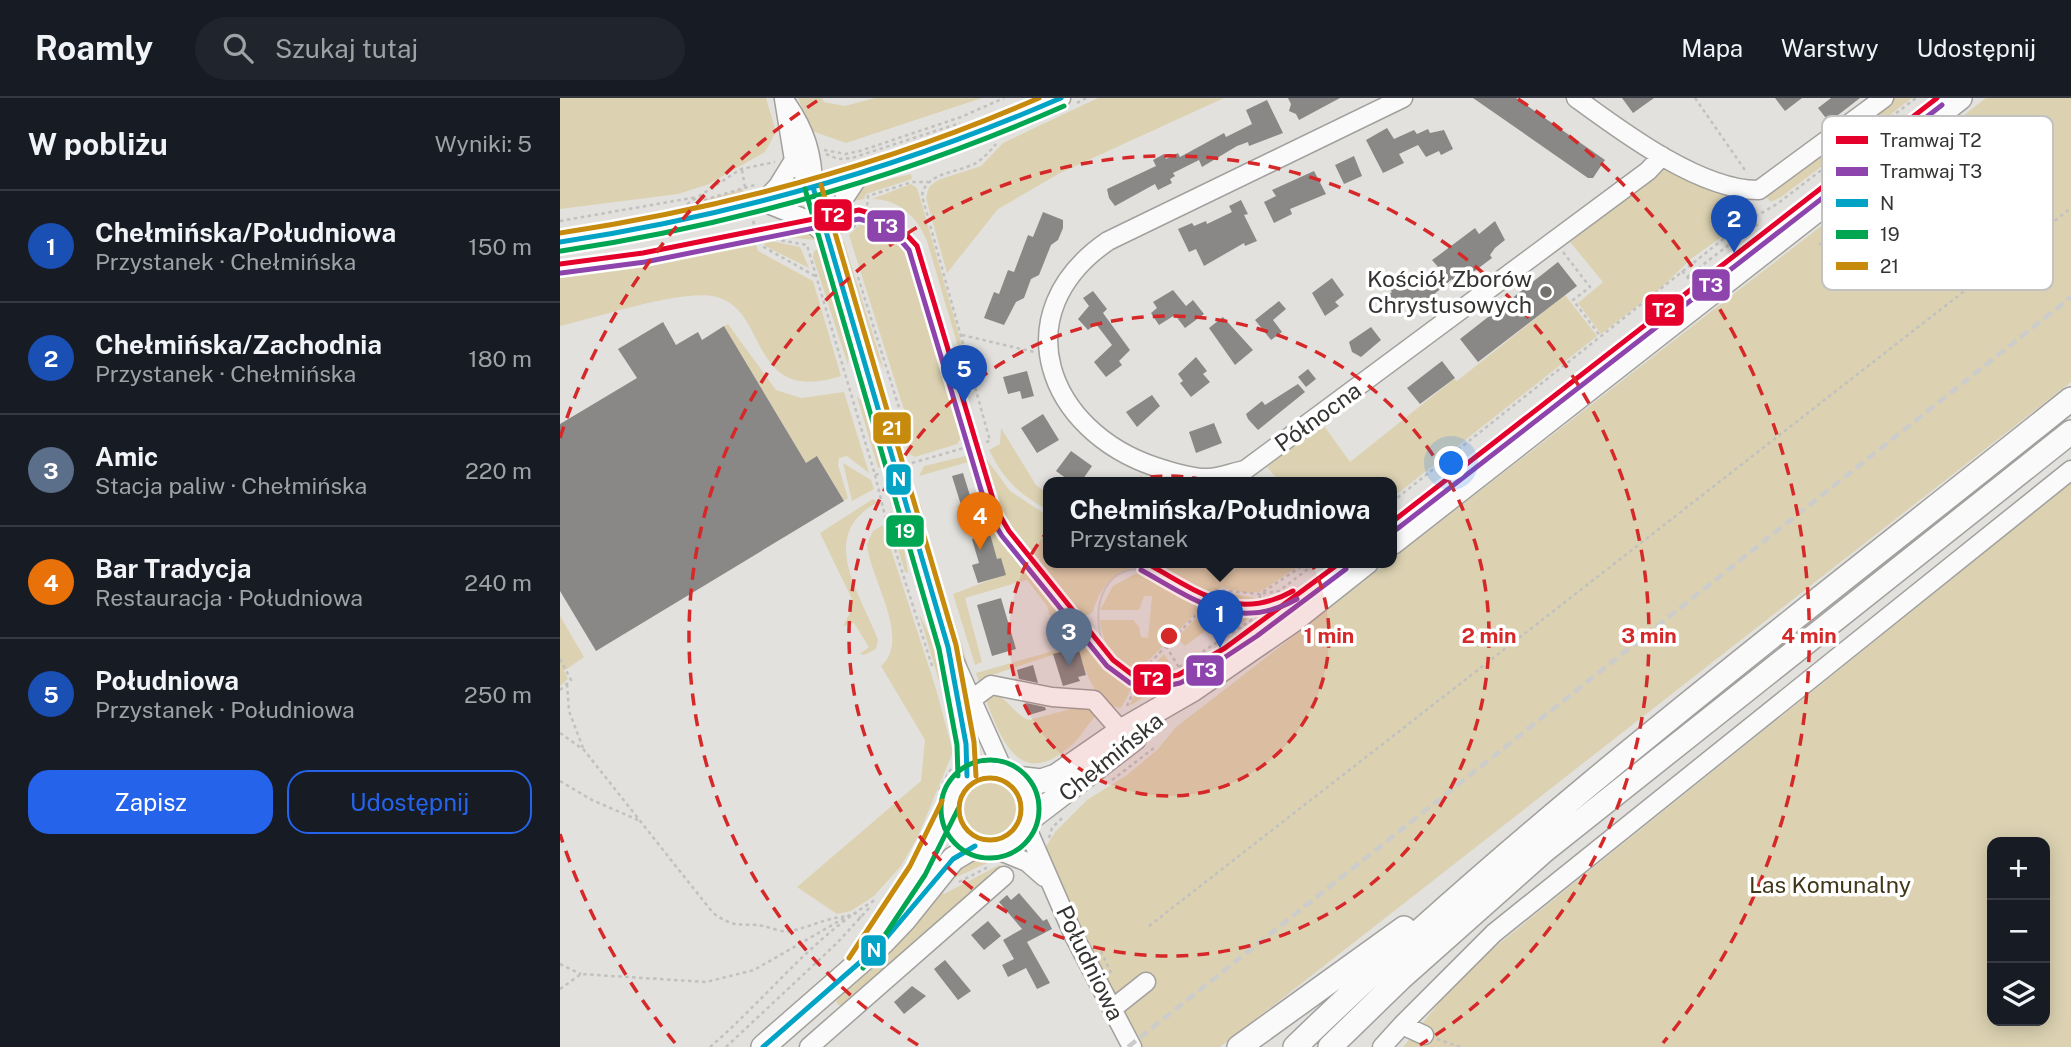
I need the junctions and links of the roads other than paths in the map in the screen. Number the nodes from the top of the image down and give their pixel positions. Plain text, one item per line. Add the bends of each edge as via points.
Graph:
1 (783, 98) edge
2 (1403, 98) edge
3 (1576, 98) edge
4 (1884, 98) edge
5 (1961, 98) edge
6 (1068, 101) edge
7 (1860, 116) edge
8 (1938, 116) edge
9 (1822, 144) edge
10 (817, 151) junction
11 (787, 156) junction
12 (1661, 156) junction
13 (861, 173) junction
14 (813, 187) junction
15 (755, 199) junction
16 (1822, 207) edge
17 (837, 236) junction
18 (560, 242) edge
19 (2071, 399) edge
20 (2071, 432) edge
21 (2071, 470) edge
22 (1202, 477) edge
23 (1213, 477) edge
24 (1397, 538) edge
25 (1359, 568) edge
26 (948, 647) junction
27 (1190, 683) junction
28 (971, 700) junction
29 (1123, 720) junction
30 (1009, 775) junction
31 (967, 776) junction
32 (950, 804) junction
33 (1027, 823) junction
34 (986, 854) junction
35 (1004, 876) dead end
36 (1047, 879) junction
37 (1462, 890) junction
38 (856, 963) junction
39 (1146, 982) dead end
40 (821, 994) junction
41 (1112, 1009) junction
42 (842, 1019) junction
43 (1402, 1026) junction
44 (1424, 1035) road end
45 (763, 1047) edge
46 (809, 1047) edge
47 (1132, 1047) edge
48 (1239, 1047) edge
49 (1295, 1047) edge
50 (1330, 1047) edge
51 (1382, 1047) edge

1 - 10 street
1 - 11 street
2 - 22 street, Północna via 1108,241 1067,279 1051,316 1051,356 1059,390 1089,431 1132,460
3 - 12 street
4 - 7 street
5 - 8 main road
6 - 13 street
9 - 12 street via 1759,190 1732,187
10 - 13 street via 832,168
10 - 14 street
11 - 14 street
11 - 15 street via 783,180
12 - 23 street, Północna via 1648,171 1245,470
13 - 14 street
13 - 17 street via 845,197
14 - 15 street
14 - 17 street
15 - 17 street
15 - 18 street via 621,234
16 - 24 main road
17 - 26 street
19 - 37 main road
20 - 50 main road via 1545,850
21 - 43 street via 1494,933
25 - 27 main road, Chełmińska via 1295,619
26 - 28 street
26 - 31 street via 950,676 968,748
27 - 29 main road, Chełmińska
27 - 33 main road, Chełmińska via 1077,785
28 - 29 street via 991,685 1094,700
28 - 30 street
29 - 30 main road, Chełmińska via 1056,776 1041,781
30 - 31 main road via 985,769
30 - 33 main road via 1026,792
31 - 32 main road via 958,784
32 - 34 main road via 955,830
32 - 38 main road via 918,870
33 - 34 main road via 1013,842
33 - 36 street, Południowa
34 - 36 street, Południowa via 1027,862
34 - 38 main road via 953,859 904,920
35 - 42 street
36 - 41 street, Południowa
37 - 48 main road
37 - 49 main road
38 - 40 main road
39 - 41 street
40 - 42 street
40 - 45 main road
41 - 47 street, Południowa
42 - 46 street
43 - 44 street
43 - 51 street

